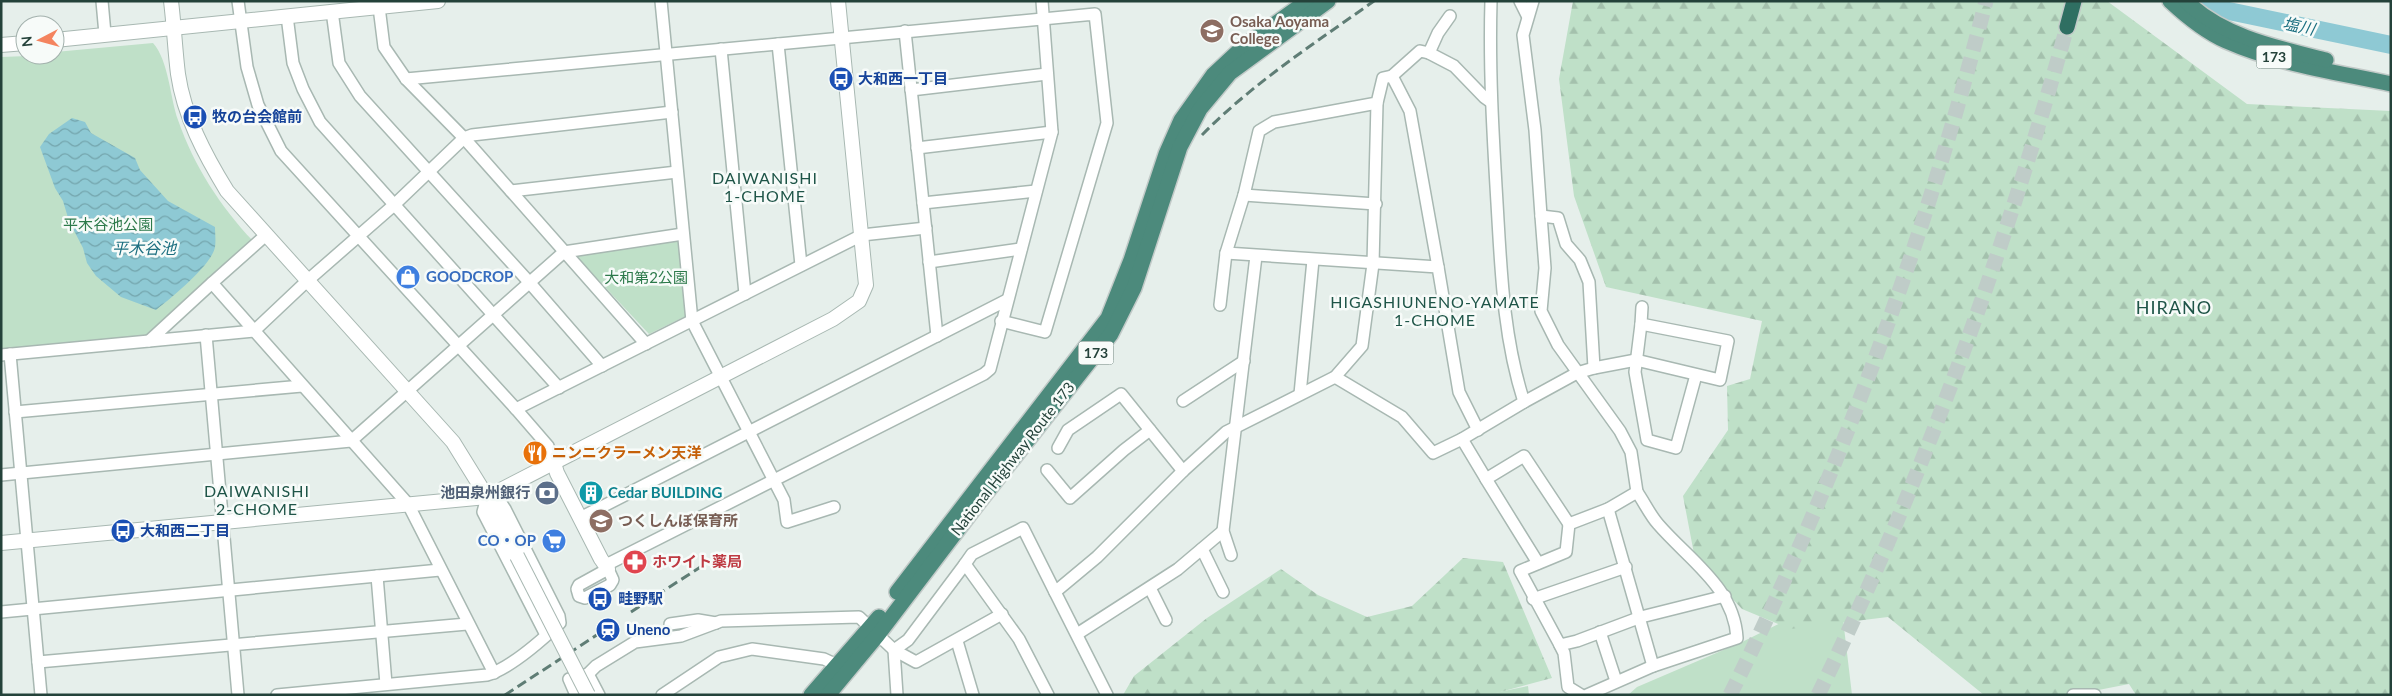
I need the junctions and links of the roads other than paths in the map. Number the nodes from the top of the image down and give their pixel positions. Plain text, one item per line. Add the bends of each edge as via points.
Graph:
1 (102, 1) edge
2 (171, 1) edge
3 (238, 1) edge
4 (438, 1) edge
5 (661, 1) edge
6 (838, 1) edge
7 (1042, 1) edge
8 (1307, 1) edge
9 (1328, 1) edge
10 (1491, 1) edge
11 (1520, 1) edge
12 (1533, 1) edge
13 (2074, 1) edge
14 (2170, 1) edge
15 (2186, 1) edge
16 (357, 5) edge
17 (379, 7) junction
18 (332, 12) junction
19 (1527, 15) junction
20 (287, 16) junction
21 (1450, 16) dead end
22 (1044, 18) junction
23 (240, 20) junction
24 (2068, 28) tunnel mouth
25 (174, 29) junction
26 (906, 31) junction
27 (105, 34) junction
28 (842, 38) junction
29 (65, 39) edge
30 (15, 44) edge
31 (778, 44) junction
32 (1, 45) edge
33 (721, 49) junction
34 (1429, 53) junction
35 (666, 54) junction
36 (1047, 74) junction
37 (2391, 75) edge
38 (1392, 76) junction
39 (406, 79) junction
40 (2391, 84) edge
41 (911, 90) junction
42 (1491, 102) junction
43 (1376, 103) junction
44 (672, 112) junction
45 (1052, 132) junction
46 (464, 138) junction
47 (918, 148) junction
48 (428, 172) junction
49 (677, 172) junction
50 (1036, 191) junction
51 (511, 192) junction
52 (1244, 195) junction
53 (923, 202) junction
54 (1376, 204) junction
55 (394, 205) junction
56 (1541, 216) junction
57 (926, 228) junction
58 (683, 234) junction
59 (266, 235) junction
60 (862, 235) junction
61 (358, 236) junction
62 (1021, 249) junction
63 (564, 252) junction
64 (1226, 253) junction
65 (1256, 256) junction
66 (1313, 260) junction
67 (929, 262) junction
68 (1373, 264) junction
69 (801, 265) junction
70 (1438, 267) junction
71 (307, 281) junction
72 (529, 282) junction
73 (212, 283) junction
74 (745, 294) junction
75 (1007, 300) junction
76 (1220, 306) dead end
77 (1642, 307) dead end
78 (493, 315) junction
79 (692, 321) junction
80 (1001, 321) junction
81 (1641, 324) junction
82 (254, 331) junction
83 (206, 336) junction
84 (937, 336) junction
85 (149, 340) junction
86 (646, 344) junction
87 (458, 348) junction
88 (6, 355) edge
89 (1636, 360) junction
90 (1244, 361) junction
91 (602, 366) junction
92 (1594, 368) junction
93 (1576, 373) junction
94 (1696, 375) junction
95 (1335, 377) junction
96 (720, 379) junction
97 (302, 386) junction
98 (559, 388) junction
99 (408, 393) junction
100 (211, 394) junction
101 (1300, 394) junction
102 (1183, 401) dead end
103 (1524, 402) junction
104 (516, 409) junction
105 (15, 412) junction
106 (1236, 426) junction
107 (1150, 430) junction
108 (1478, 430) junction
109 (748, 433) junction
110 (1462, 440) junction
111 (351, 441) junction
112 (1058, 448) dead end
113 (216, 454) junction
114 (554, 463) junction
115 (1047, 470) dead end
116 (1183, 471) junction
117 (21, 473) junction
118 (1, 475) edge
119 (1486, 479) junction
120 (773, 481) junction
121 (1637, 492) junction
122 (487, 497) junction
123 (408, 504) junction
124 (834, 506) dead end
125 (1608, 508) junction
126 (580, 518) junction
127 (222, 522) junction
128 (1569, 524) junction
129 (1223, 531) junction
130 (27, 540) junction
131 (1, 543) edge
132 (1202, 549) junction
133 (1231, 555) dead end
134 (1538, 563) junction
135 (965, 564) junction
136 (607, 567) junction
137 (1626, 567) junction
138 (440, 570) junction
139 (377, 576) junction
140 (1150, 588) junction
141 (229, 590) junction
142 (1055, 592) junction
143 (1223, 592) dead end
144 (1725, 596) junction
145 (1533, 599) junction
146 (33, 609) junction
147 (1, 612) edge
148 (1002, 614) junction
149 (1641, 617) junction
150 (1166, 620) dead end
151 (716, 623) junction
152 (468, 624) junction
153 (670, 624) dead end
154 (382, 632) junction
155 (874, 632) junction
156 (1600, 632) junction
157 (1077, 634) junction
158 (546, 635) junction
159 (957, 640) junction
160 (1560, 644) junction
161 (234, 645) junction
162 (894, 650) junction
163 (38, 662) junction
164 (838, 665) junction
165 (1653, 666) junction
166 (494, 673) junction
167 (588, 674) junction
168 (1616, 681) junction
169 (386, 684) junction
170 (833, 689) edge
171 (352, 691) edge
172 (41, 695) edge
173 (238, 695) edge
174 (277, 695) edge
175 (576, 695) edge
176 (588, 695) edge
177 (599, 695) edge
178 (662, 695) edge
179 (811, 695) edge
180 (897, 695) edge
181 (973, 695) edge
182 (1048, 695) edge
183 (1107, 695) edge
184 (1580, 695) edge
185 (1587, 695) edge
186 (2073, 695) edge
187 (2095, 695) edge

1 - 27 street
2 - 25 street
3 - 23 street
4 - 17 street
5 - 35 street
6 - 28 street
7 - 22 street
8 - 155 highway, National Highway Route 173 / 173 via 1243,48 1219,70 1187,113 1166,154 1108,318 977,486
9 - 155 highway, National Highway Route 173 / 173 via 1230,73 1200,109 1180,147 1134,288 1111,334
10 - 42 street
11 - 19 street
12 - 19 street
13 - 24 highway
14 - 40 highway, 173 via 2186,16 2226,41 2288,62
15 - 37 highway, 173 via 2222,26 2266,45
16 - 17 street
16 - 18 street
17 - 39 street via 384,47
18 - 20 street
18 - 48 street via 339,63 360,96
19 - 56 street via 1522,35 1535,130
20 - 23 street
20 - 55 street via 293,62 320,122
21 - 34 street
22 - 26 street
22 - 36 street
22 - 80 street via 1095,14 1107,123 1045,332
23 - 25 street
23 - 61 street via 247,67 258,105 281,151
25 - 27 street
25 - 59 street via 178,76 196,134 227,190
26 - 28 street
26 - 41 street
27 - 29 street
28 - 31 street
28 - 60 street
30 - 32 street
31 - 33 street
31 - 69 street
33 - 35 street
33 - 74 street
34 - 38 street via 1420,51
34 - 42 street via 1454,66
35 - 39 street
35 - 44 street
36 - 41 street
36 - 45 street
38 - 43 street via 1383,78
38 - 70 street via 1410,111
39 - 46 street
41 - 47 street
42 - 103 street via 1507,334
43 - 52 street via 1274,122 1259,130
43 - 54 street
44 - 46 street
44 - 49 street
45 - 47 street
45 - 50 street
46 - 48 street
46 - 51 street
47 - 53 street
48 - 55 street
48 - 72 street
49 - 51 street
49 - 58 street
50 - 53 street
50 - 62 street
51 - 63 street
52 - 54 street
52 - 64 street
53 - 57 street
54 - 68 street
55 - 61 street
55 - 78 street
56 - 92 street via 1558,218 1566,244 1580,260 1589,282
56 - 93 street via 1545,268 1542,311
57 - 60 street
57 - 67 street
58 - 63 street
58 - 79 street
59 - 71 street
59 - 73 street
60 - 69 street
60 - 96 street via 866,285 860,301 833,319
61 - 71 street
61 - 87 street
62 - 67 street
62 - 75 street
63 - 72 street
63 - 86 street
64 - 65 street
64 - 76 street
65 - 66 street
65 - 90 street
66 - 68 street
66 - 101 street
67 - 84 street
68 - 70 street
68 - 95 street via 1362,346
69 - 74 street
70 - 108 street via 1459,392
71 - 82 street
71 - 99 street
72 - 78 street
72 - 91 street
73 - 82 street
73 - 85 street
74 - 79 street
75 - 80 street
75 - 84 street
77 - 81 street
78 - 87 street
78 - 98 street
79 - 86 street
79 - 96 street
80 - 120 street via 990,369 984,374
81 - 89 street
81 - 94 street via 1728,341 1720,380
82 - 83 street
82 - 97 street
83 - 85 street
83 - 100 street
84 - 109 street
85 - 88 street
86 - 91 street
87 - 99 street
87 - 104 street
88 - 105 street
89 - 92 street
89 - 94 street
89 - 94 street via 1635,372 1647,440 1676,448
90 - 102 street
90 - 106 street
91 - 98 street
92 - 93 street
93 - 103 street
93 - 121 street via 1620,431 1630,452
95 - 101 street
95 - 110 street via 1402,417 1432,453
96 - 109 street
96 - 114 street
97 - 100 street
97 - 111 street
98 - 104 street
99 - 111 street
99 - 122 street via 453,442
100 - 105 street
100 - 113 street
101 - 106 street
103 - 108 street
104 - 114 street via 548,446
105 - 117 street
106 - 116 street
106 - 129 street
107 - 112 street via 1121,394 1068,430
107 - 115 street via 1070,498
107 - 116 street
108 - 110 street
109 - 120 street
109 - 126 street
110 - 119 street
111 - 113 street
111 - 123 street
113 - 117 street
113 - 127 street
114 - 122 street
114 - 126 street
116 - 142 street via 1097,557
117 - 118 street
117 - 130 street
119 - 128 street via 1524,456
119 - 134 street
120 - 124 street via 784,500 787,522
120 - 136 street
121 - 125 street
121 - 144 street via 1657,523
122 - 123 street
122 - 158 street via 483,512
122 - 158 street via 501,503 559,616 560,623
122 - 176 street, bridge
123 - 127 street
123 - 138 street
125 - 128 street
125 - 137 street
126 - 136 street
127 - 130 street
127 - 141 street
128 - 134 street via 1566,552
129 - 132 street
129 - 133 street
130 - 131 street
130 - 146 street
132 - 140 street
132 - 143 street
134 - 145 street via 1520,571
135 - 142 street via 972,554 1023,528
135 - 148 street
135 - 162 street via 908,640
136 - 136 street via 579,585 579,596 585,598 610,585 613,580
137 - 145 street
137 - 149 street
138 - 139 street
138 - 152 street
139 - 141 street
139 - 154 street
140 - 150 street
140 - 157 street
141 - 146 street
141 - 161 street
142 - 157 street
144 - 149 street
144 - 165 street via 1736,622 1737,638
145 - 160 street via 1547,617
146 - 147 street
146 - 163 street
148 - 159 street
148 - 182 street
149 - 156 street
149 - 165 street
151 - 153 street via 698,620
151 - 155 street via 749,619 859,617
151 - 167 street via 681,636 634,642
152 - 154 street
152 - 166 street
154 - 161 street
154 - 169 street
155 - 162 street
155 - 164 highway, National Highway Route 173 / 173
155 - 170 highway, National Highway Route 173 / 173
156 - 160 street
156 - 168 street
157 - 183 street
158 - 166 street
159 - 162 street via 916,662
159 - 181 street
160 - 184 street via 1568,686
161 - 163 street
161 - 173 street
162 - 180 street
163 - 172 street
164 - 170 highway, National Highway Route 173 / 173
164 - 178 street via 824,659 752,649 720,657
165 - 168 street
166 - 169 street
167 - 175 street via 569,679
167 - 177 street
168 - 185 street
169 - 171 street
170 - 179 highway, National Highway Route 173 / 173
171 - 174 street
186 - 187 street

